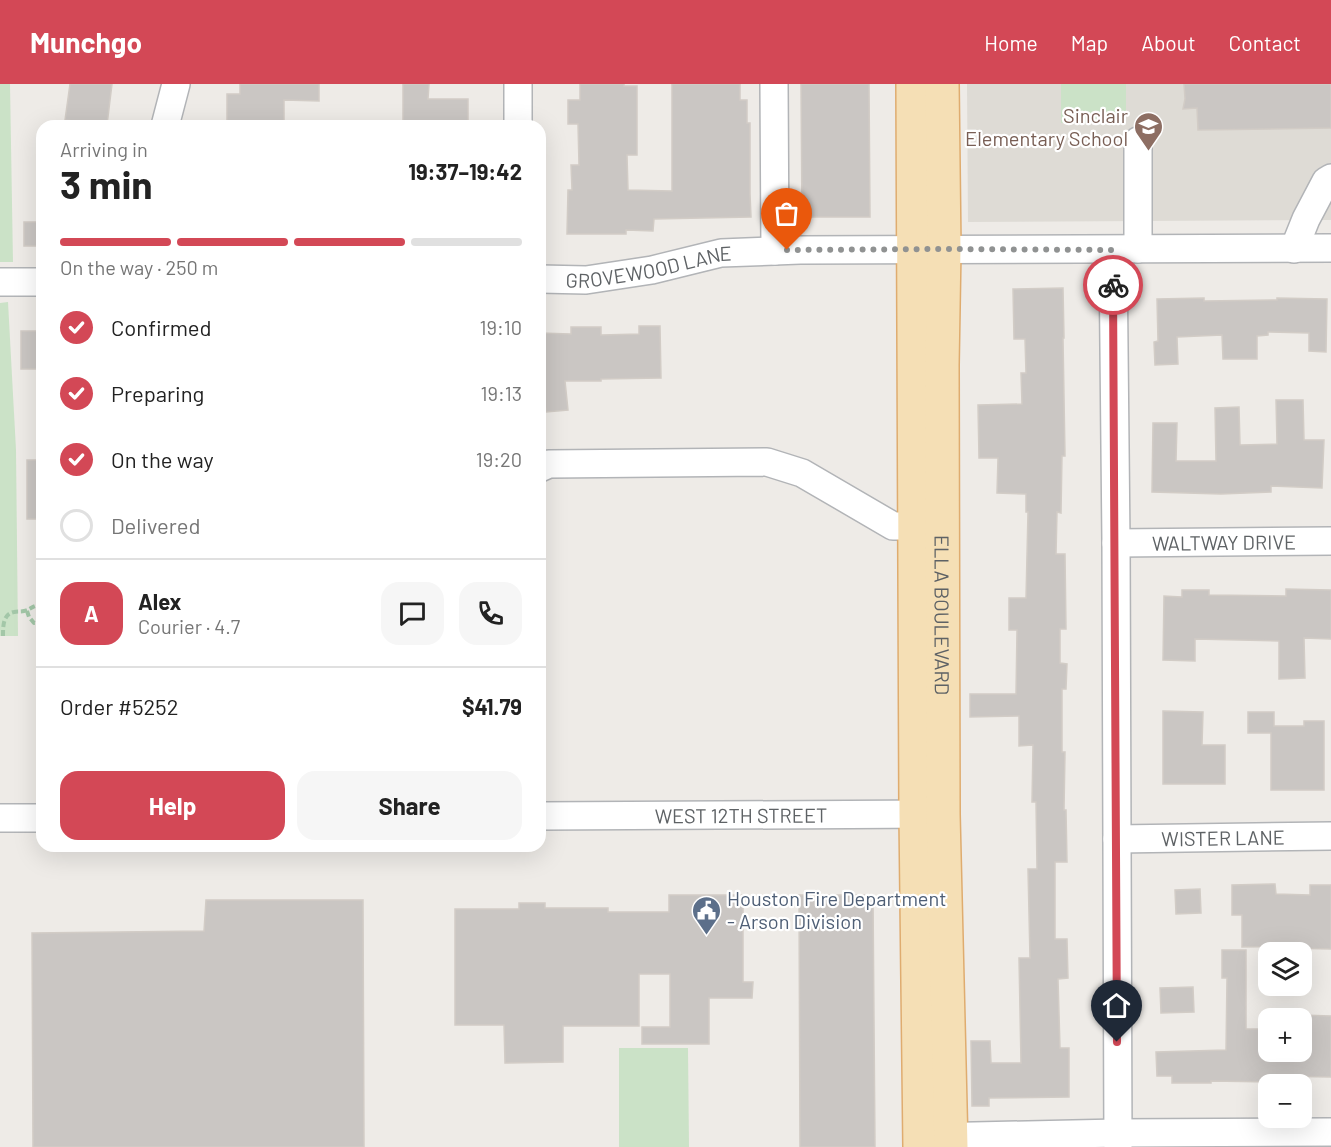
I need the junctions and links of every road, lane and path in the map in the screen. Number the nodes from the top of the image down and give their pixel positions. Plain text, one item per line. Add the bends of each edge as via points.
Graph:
1 (176, 84) edge
2 (518, 84) edge
3 (774, 84) edge
4 (913, 84) edge
5 (942, 84) edge
6 (167, 120) edge
7 (518, 120) edge
8 (1138, 141) dead end
9 (1331, 178) edge
10 (1331, 248) edge
11 (928, 249) junction
12 (1126, 249) junction
13 (1294, 249) junction
14 (775, 251) junction
15 (546, 279) edge
16 (0, 282) edge
17 (36, 282) edge
18 (546, 465) edge
19 (915, 526) junction
20 (1331, 541) edge
21 (1116, 543) junction
22 (36, 605) edge
23 (27, 611) junction
24 (36, 623) edge
25 (3, 636) dead end
26 (929, 814) junction
27 (546, 816) edge
28 (0, 818) edge
29 (36, 818) edge
30 (1331, 836) edge
31 (1117, 838) junction
32 (1331, 1132) edge
33 (1118, 1140) edge
34 (935, 1142) edge

1 - 6 street
2 - 7 street
3 - 14 street
4 - 11 main road, ELLA BOULEVARD
5 - 11 main road, ELLA BOULEVARD
8 - 12 street
9 - 13 street via 1306,219
10 - 13 street, GROVEWOOD LANE
11 - 12 street, GROVEWOOD LANE
11 - 14 street, GROVEWOOD LANE
11 - 19 main road, ELLA BOULEVARD
11 - 26 main road, ELLA BOULEVARD via 942,365
12 - 13 street, GROVEWOOD LANE
12 - 21 street
14 - 15 street, GROVEWOOD LANE via 721,253 652,270 586,280
16 - 17 street
18 - 19 street via 767,462 802,473 893,526
19 - 26 main road, ELLA BOULEVARD
20 - 21 street, WALTWAY DRIVE
21 - 31 street
22 - 23 path
23 - 24 path
23 - 25 path via 8,615
26 - 27 street, WEST 12TH STREET
26 - 34 main road, ELLA BOULEVARD
28 - 29 street
30 - 31 street, WISTER LANE
31 - 33 street
32 - 33 street
33 - 34 street

